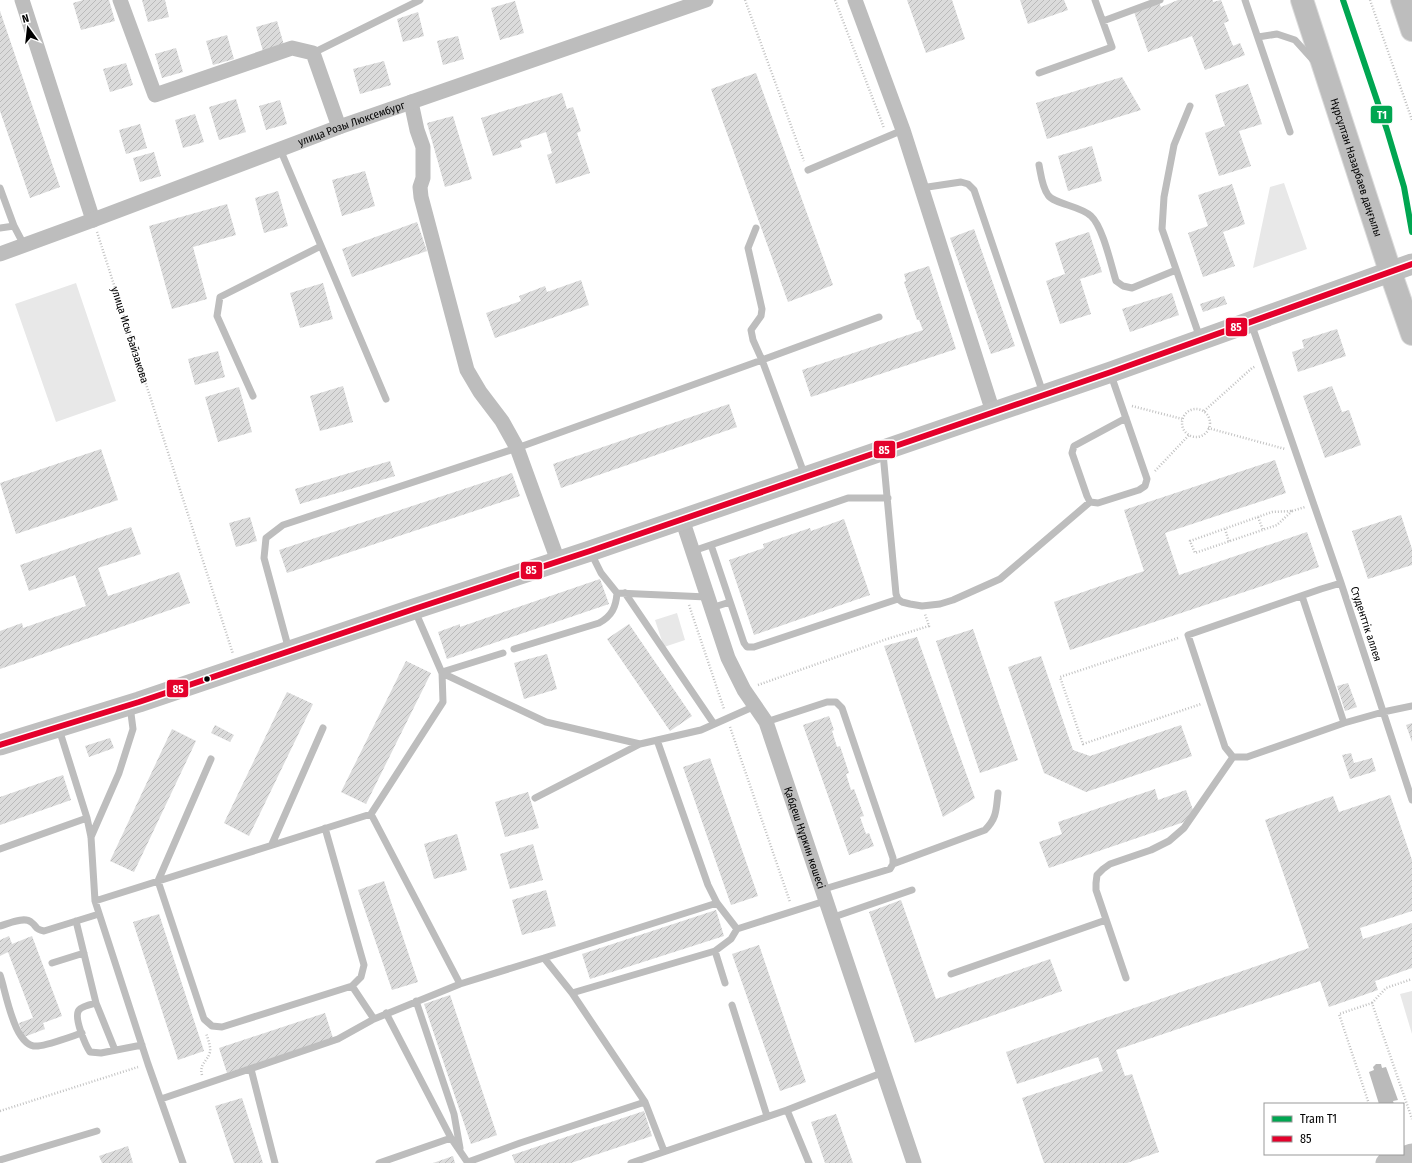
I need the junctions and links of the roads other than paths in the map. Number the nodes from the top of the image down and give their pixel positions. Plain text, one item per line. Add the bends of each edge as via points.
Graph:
1 (22, 0) edge
2 (120, 0) edge
3 (420, 0) edge
4 (706, 0) edge
5 (855, 0) edge
6 (1095, 0) edge
7 (1160, 0) edge
8 (1245, 0) edge
9 (1291, 0) edge
10 (1302, 0) edge
11 (1402, 0) edge
12 (1103, 21) junction
13 (1412, 30) edge
14 (1258, 37) junction
15 (1316, 40) junction
16 (313, 53) junction
17 (1039, 74) dead end
18 (1327, 76) junction
19 (411, 102) junction
20 (1190, 106) dead end
21 (339, 126) junction
22 (903, 130) junction
23 (1290, 132) dead end
24 (280, 149) junction
25 (1039, 165) dead end
26 (808, 170) road end
27 (0, 188) edge
28 (922, 188) junction
29 (93, 220) junction
30 (14, 226) junction
31 (0, 228) edge
32 (756, 228) dead end
33 (24, 245) junction
34 (321, 246) junction
35 (0, 254) edge
36 (1412, 264) edge
37 (1176, 270) junction
38 (1390, 271) junction
39 (879, 317) dead end
40 (1251, 322) junction
41 (1412, 334) edge
42 (1200, 340) junction
43 (762, 360) junction
44 (1110, 372) junction
45 (1044, 395) junction
46 (253, 396) dead end
47 (386, 399) dead end
48 (993, 412) junction
49 (1126, 418) junction
50 (517, 448) junction
51 (882, 451) junction
52 (805, 476) junction
53 (888, 498) junction
54 (1090, 502) junction
55 (682, 519) junction
56 (711, 545) junction
57 (693, 551) junction
58 (590, 552) junction
59 (558, 562) junction
60 (1341, 583) junction
61 (621, 593) junction
62 (1302, 596) junction
63 (898, 599) junction
64 (709, 602) junction
65 (730, 602) junction
66 (414, 609) junction
67 (514, 649) dead end
68 (290, 651) junction
69 (503, 653) dead end
70 (442, 672) junction
71 (130, 704) junction
72 (755, 706) junction
73 (1412, 706) edge
74 (1383, 712) junction
75 (766, 722) junction
76 (1344, 723) junction
77 (714, 724) junction
78 (58, 727) junction
79 (323, 728) dead end
80 (657, 740) junction
81 (640, 744) junction
82 (0, 745) edge
83 (1233, 757) junction
84 (211, 759) dead end
85 (998, 793) dead end
86 (535, 798) dead end
87 (1412, 800) edge
88 (371, 814) junction
89 (87, 818) junction
90 (325, 828) junction
91 (90, 837) junction
92 (272, 844) junction
93 (0, 849) edge
94 (893, 864) junction
95 (158, 881) junction
96 (912, 890) dead end
97 (823, 896) junction
98 (95, 901) junction
99 (717, 903) junction
100 (99, 914) junction
101 (831, 918) junction
102 (1106, 920) junction
103 (76, 921) junction
104 (0, 926) edge
105 (737, 929) junction
106 (715, 951) junction
107 (84, 953) junction
108 (544, 958) junction
109 (52, 962) dead end
110 (951, 974) dead end
111 (0, 975) edge
112 (1126, 978) dead end
113 (725, 983) dead end
114 (460, 984) junction
115 (352, 986) junction
116 (572, 993) junction
117 (416, 1001) junction
118 (96, 1003) junction
119 (732, 1005) dead end
120 (386, 1013) junction
121 (374, 1019) junction
122 (82, 1033) junction
123 (142, 1045) junction
124 (114, 1050) junction
125 (251, 1069) junction
126 (884, 1072) junction
127 (161, 1099) junction
128 (645, 1102) junction
129 (786, 1110) junction
130 (767, 1116) junction
131 (97, 1130) dead end
132 (451, 1138) junction
133 (461, 1152) junction
134 (664, 1152) junction
135 (1412, 1154) edge
136 (0, 1160) edge
137 (468, 1162) edge
138 (183, 1163) edge
139 (275, 1163) edge
140 (379, 1163) edge
141 (631, 1163) edge
142 (809, 1163) edge
143 (914, 1163) edge
144 (1386, 1163) edge

1 - 29 street
2 - 16 street via 155,95 292,48
3 - 16 lane
4 - 19 street, улица Розы Люксембург
5 - 22 street
6 - 12 lane
7 - 12 lane
8 - 14 lane
9 - 15 street
10 - 15 main road, Нұрсұлтан Назарбаев даңғылы
11 - 13 main road
12 - 17 lane via 1112,47
14 - 18 lane via 1277,34 1295,40
14 - 23 lane
15 - 18 main road, Нұрсұлтан Назарбаев даңғылы
16 - 21 street
18 - 38 main road, Нұрсұлтан Назарбаев даңғылы
19 - 21 street, улица Розы Люксембург
19 - 50 street via 423,147 421,197 466,370 502,421
20 - 37 lane via 1174,145 1164,197 1162,229
21 - 24 street, улица Розы Люксембург
22 - 26 lane
22 - 28 street
24 - 29 street, улица Розы Люксембург
24 - 34 lane
25 - 37 lane via 1048,195 1081,210 1099,225 1116,282 1132,288
27 - 30 lane
28 - 45 lane via 961,182 974,190
28 - 48 street
29 - 33 street, улица Розы Люксембург
30 - 31 lane
30 - 33 lane
32 - 43 lane via 748,248 762,310 761,316 751,330
33 - 35 street, улица Розы Люксембург
34 - 46 lane via 220,297 217,316
34 - 47 lane
36 - 38 main road
37 - 42 lane
38 - 40 main road
38 - 41 main road, Нұрсұлтан Назарбаев даңғылы
39 - 43 lane
40 - 42 main road
40 - 60 lane, Студенттік аллея
42 - 44 main road
43 - 50 lane
43 - 52 lane
44 - 45 main road
44 - 49 lane
45 - 48 main road
48 - 51 main road
49 - 54 lane via 1074,446 1072,453
49 - 54 lane via 1147,479 1145,486 1098,503
50 - 59 street
50 - 68 lane via 283,525 266,538 264,558
51 - 52 main road
51 - 53 lane
52 - 55 main road
53 - 56 lane via 848,498
53 - 63 lane
54 - 63 lane via 1000,580 940,604 922,606
55 - 57 street, Қабдеш Нұркин көшесі
55 - 58 main road
56 - 57 lane
56 - 65 lane
57 - 64 street, Қабдеш Нұркин көшесі
58 - 59 main road
58 - 61 lane via 602,573
59 - 66 main road
60 - 62 lane
60 - 74 lane, Студенттік аллея
61 - 64 lane via 686,596
61 - 67 lane via 607,619
61 - 77 lane
62 - 76 lane
62 - 83 lane via 1188,635 1226,747
63 - 65 lane via 754,647 747,647 744,642
64 - 65 lane
64 - 72 street, Қабдеш Нұркин көшесі via 728,658
66 - 68 main road
66 - 70 lane
68 - 71 main road
69 - 70 lane
70 - 81 lane via 546,722
70 - 88 lane via 443,702
71 - 78 main road
71 - 91 lane via 133,729 119,773
72 - 75 street, Қабдеш Нұркин көшесі
72 - 77 lane
73 - 74 lane
74 - 76 lane
74 - 87 lane, Студенттік аллея
75 - 94 lane via 827,702 836,702 842,708
75 - 97 street, Қабдеш Нұркин көшесі
76 - 83 lane via 1247,757
77 - 80 lane via 701,730
78 - 82 main road
78 - 89 lane
79 - 92 lane
80 - 81 lane
80 - 99 lane via 708,885
81 - 86 lane
83 - 102 lane via 1184,828 1169,841 1110,864 1098,875 1096,890
84 - 95 lane
85 - 94 lane via 992,823 985,830
88 - 90 lane
88 - 114 lane
89 - 91 lane
89 - 93 lane
90 - 92 lane
90 - 115 lane via 364,965 361,977
91 - 98 lane
92 - 95 lane
94 - 97 lane via 890,869
95 - 98 lane
95 - 115 lane via 204,1019 212,1026 222,1027
96 - 101 lane
97 - 101 street, Қабдеш Нұркин көшесі
97 - 105 lane via 793,911
98 - 100 lane
99 - 105 lane
99 - 108 lane
100 - 103 lane
100 - 123 lane
101 - 126 street, Қабдеш Нұркин көшесі
102 - 110 lane
102 - 112 lane
103 - 104 lane via 44,931 38,930 25,919
103 - 107 lane
105 - 106 lane via 731,939
106 - 113 lane
106 - 116 lane
107 - 109 lane
107 - 118 lane
108 - 114 lane
108 - 116 lane
111 - 122 lane via 19,1034 29,1045 37,1046
114 - 117 lane
115 - 121 lane
116 - 128 lane
117 - 120 lane
117 - 133 lane via 454,1114
118 - 122 lane via 79,1010 77,1014
118 - 124 lane
119 - 130 lane
120 - 121 lane
120 - 132 lane
121 - 125 lane via 338,1039
122 - 124 lane via 90,1052 101,1054
123 - 124 lane
123 - 127 lane
125 - 127 lane
125 - 139 lane
126 - 129 lane
126 - 143 street, Қабдеш Нұркин көшесі
127 - 138 lane
128 - 134 lane
128 - 137 lane
129 - 130 lane
129 - 142 lane
130 - 134 lane
131 - 136 lane
132 - 133 lane
132 - 140 lane
133 - 137 lane
134 - 141 lane
135 - 144 main road

